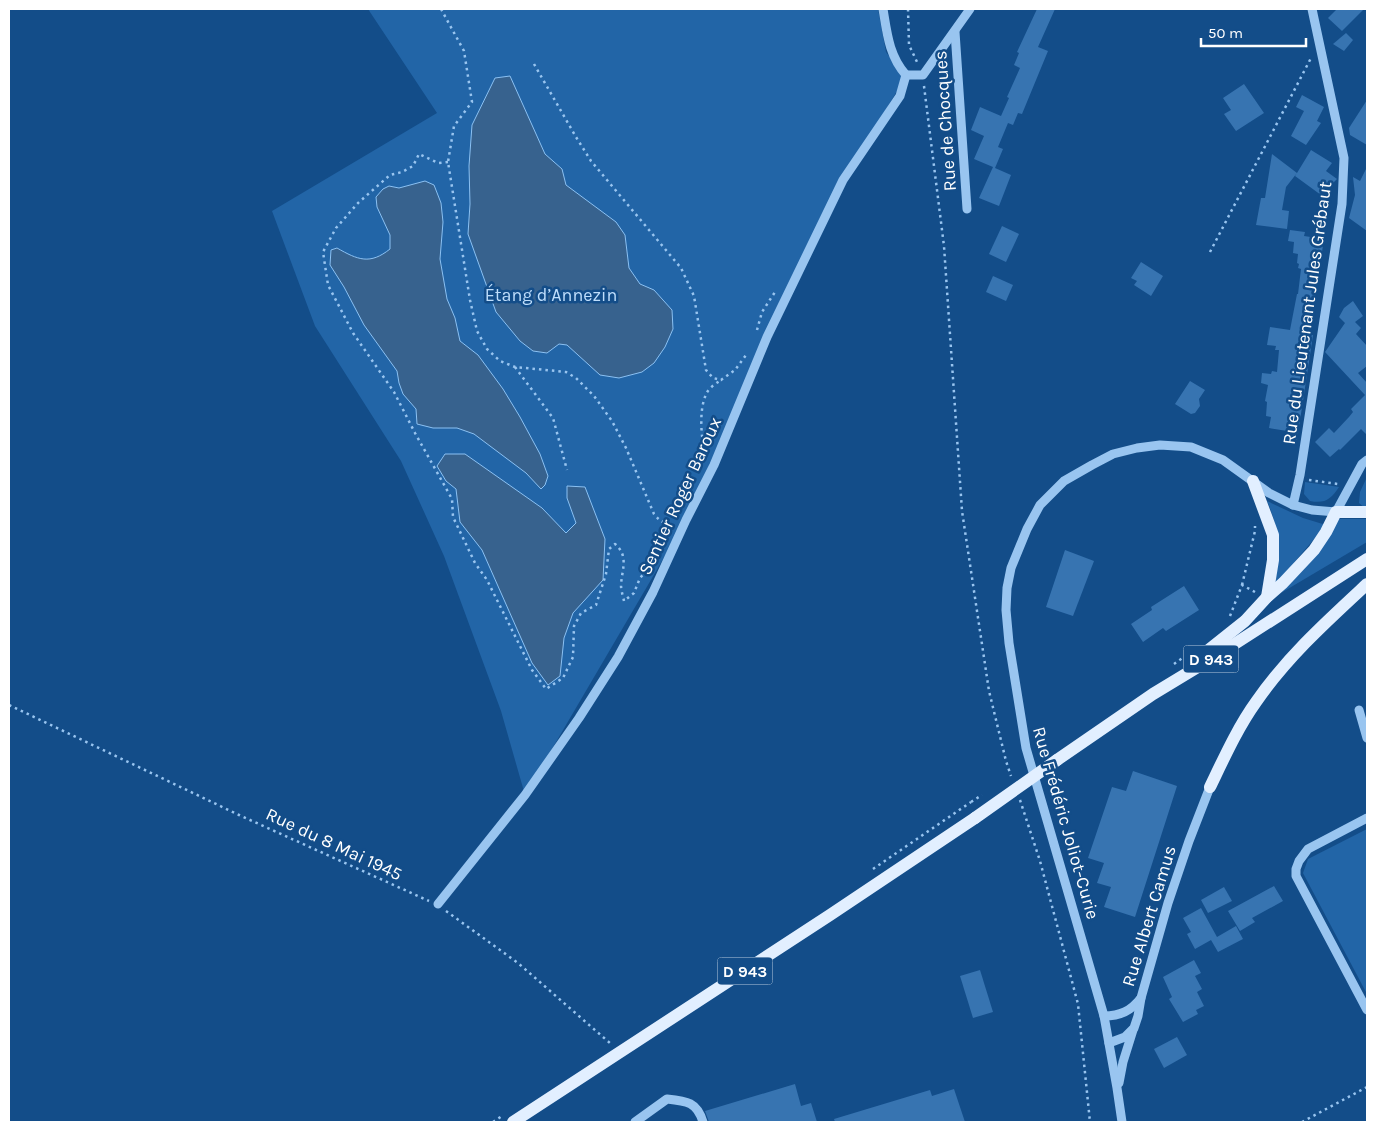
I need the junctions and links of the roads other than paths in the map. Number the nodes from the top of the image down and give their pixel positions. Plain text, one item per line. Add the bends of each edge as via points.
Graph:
1 (883, 9) edge
2 (970, 9) edge
3 (1312, 9) edge
4 (955, 32) junction
5 (906, 75) junction
6 (967, 209) dead end
7 (1367, 460) edge
8 (1253, 481) junction
9 (1293, 505) junction
10 (1336, 512) junction
11 (1367, 512) edge
12 (1367, 560) edge
13 (1367, 584) edge
14 (1267, 597) junction
15 (1153, 694) junction
16 (1359, 710) dead end
17 (1367, 738) edge
18 (1210, 786) joint
19 (1367, 818) edge
20 (438, 904) road end
21 (1141, 998) junction
22 (1367, 1010) edge
23 (1104, 1016) junction
24 (1134, 1028) junction
25 (1110, 1043) junction
26 (1118, 1088) junction
27 (513, 1122) edge
28 (635, 1122) edge
29 (703, 1122) edge
30 (1122, 1122) edge

1 - 5 street via 889,45 897,65
2 - 4 street, Rue de Chocques
3 - 9 street, Rue du Lieutenant Jules Grébaut via 1344,158 1342,204 1300,478
4 - 5 street, Rue de Chocques via 923,75
4 - 6 street, Rue de Chocques
5 - 20 street, Sentier Roger Baroux via 900,96 842,180 767,337 714,465 618,657 525,795
7 - 10 street
8 - 9 street, Rue Frédéric Joliot-Curie
8 - 14 main road via 1273,536
8 - 23 street, Rue Frédéric Joliot-Curie via 1223,460 1190,448 1160,445 1113,454 1064,481 1040,505 1011,568 1006,610 1026,748
9 - 10 street, Rue Frédéric Joliot-Curie
10 - 11 main road
10 - 14 main road via 1314,550
12 - 15 main road, D 943
13 - 18 main road via 1316,630 1285,664 1255,703
14 - 15 main road via 1246,621
15 - 27 main road, D 943, bridge via 830,915
16 - 17 street
18 - 21 street, Rue Albert Camus via 1178,874
19 - 22 street via 1308,849 1296,869 1296,876
21 - 23 street via 1124,1013
21 - 24 street, Rue Albert Camus
23 - 25 street, Rue Frédéric Joliot-Curie
24 - 25 street via 1125,1037
24 - 26 street, Rue Albert Camus
25 - 26 street, Rue Frédéric Joliot-Curie
26 - 30 street, Rue Frédéric Joliot-Curie
28 - 29 street via 667,1099 688,1101 700,1112

